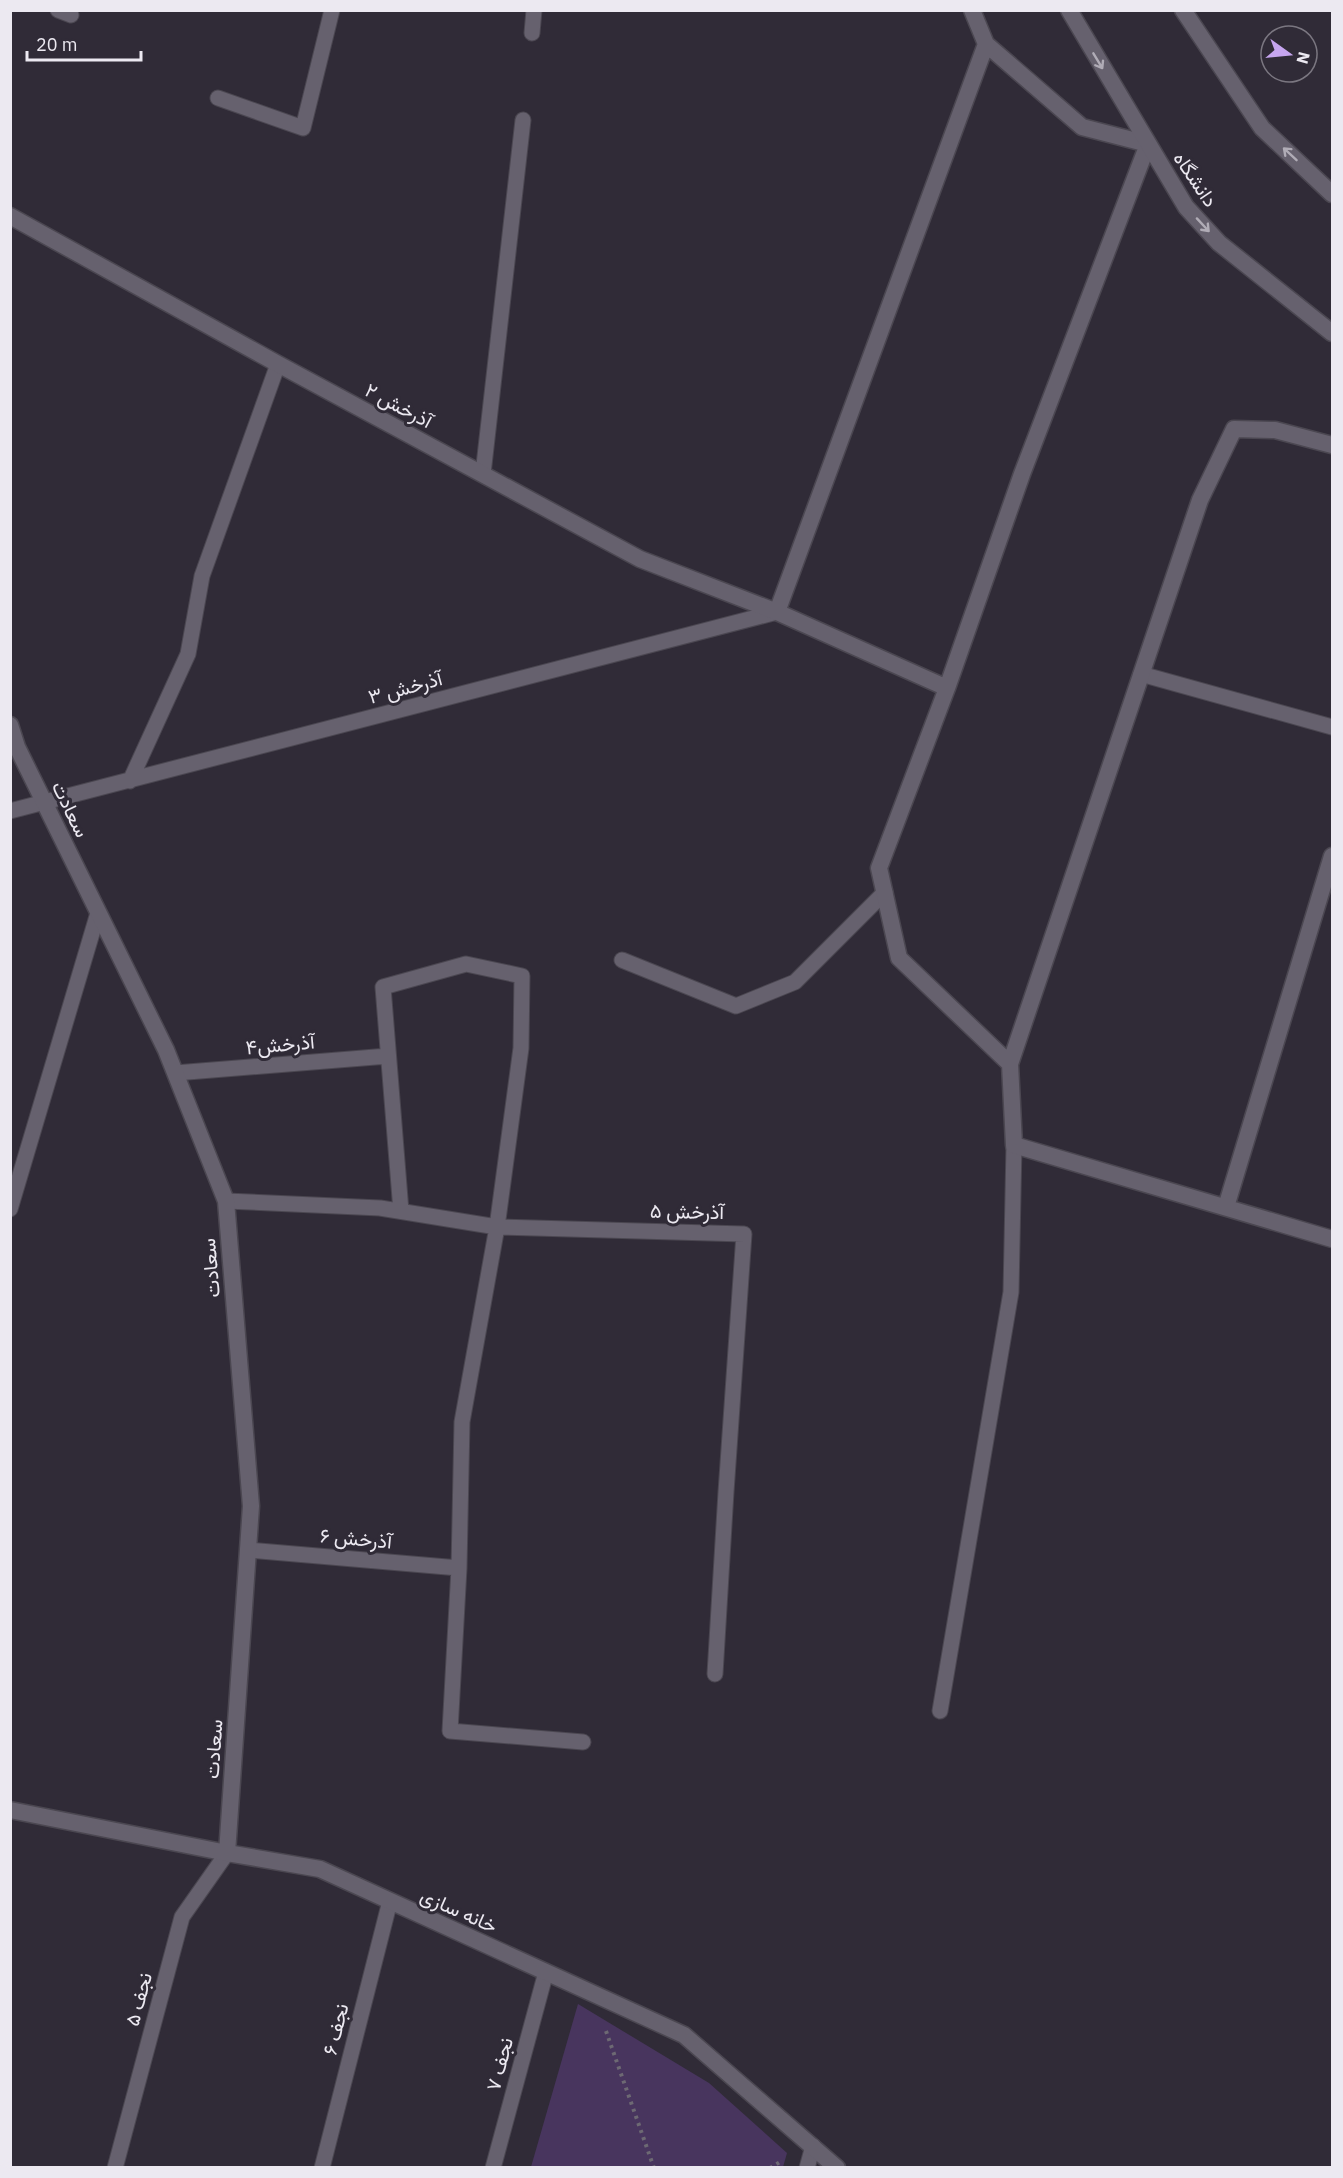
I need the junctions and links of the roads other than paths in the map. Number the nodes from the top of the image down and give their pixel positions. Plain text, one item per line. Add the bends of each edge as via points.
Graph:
1 (332, 10) edge
2 (534, 10) edge
3 (972, 10) edge
4 (1069, 10) edge
5 (1183, 10) edge
6 (532, 33) dead end
7 (986, 44) junction
8 (218, 98) dead end
9 (523, 120) dead end
10 (1148, 144) junction
11 (1332, 194) edge
12 (10, 216) edge
13 (1332, 333) edge
14 (278, 363) junction
15 (1332, 446) edge
16 (483, 474) junction
17 (777, 612) junction
18 (1141, 674) junction
19 (947, 688) junction
20 (10, 725) edge
21 (1332, 727) edge
22 (130, 781) junction
23 (44, 803) junction
24 (10, 811) edge
25 (1332, 856) edge
26 (885, 892) junction
27 (98, 913) junction
28 (622, 960) dead end
29 (388, 1056) junction
30 (1010, 1064) junction
31 (176, 1074) junction
32 (1014, 1145) junction
33 (226, 1201) junction
34 (1226, 1207) junction
35 (10, 1209) edge
36 (401, 1211) junction
37 (497, 1227) junction
38 (1332, 1239) edge
39 (248, 1550) junction
40 (459, 1568) junction
41 (715, 1674) dead end
42 (940, 1711) dead end
43 (583, 1742) dead end
44 (10, 1810) edge
45 (227, 1853) junction
46 (390, 1901) junction
47 (546, 1972) junction
48 (813, 2146) junction
49 (115, 2168) edge
50 (322, 2168) edge
51 (493, 2168) edge
52 (807, 2168) edge
53 (837, 2168) edge

1 - 8 lane via 303,128
2 - 6 lane
3 - 7 street
4 -> 10 street, دانشگاه
11 -> 5 street via 1262,128
7 - 10 street via 1082,127
7 - 17 street
9 - 16 lane
10 -> 13 street, دانشگاه via 1186,207 1219,243
10 - 19 street via 1022,474
12 - 14 street, آذرخش ۲
14 - 16 street, آذرخش ۲
14 - 22 lane via 202,576 188,654
15 - 18 street via 1275,430 1234,429 1200,500
16 - 17 street, آذرخش ۲ via 640,559
17 - 19 street, آذرخش ۲
17 - 22 lane, آذرخش ۳
18 - 21 lane
18 - 30 street
19 - 26 street via 879,868
20 - 23 street, سعادت via 16,747
22 - 23 lane, آذرخش ۳
23 - 24 lane, آذرخش ۳
23 - 27 street, سعادت
25 - 34 street
26 - 28 lane via 795,982 736,1006
26 - 30 street via 899,958
27 - 31 street, سعادت
27 - 35 lane
29 - 31 lane, آذرخش۴
29 - 36 lane
29 - 37 lane via 383,987 466,964 522,976 521,1048
30 - 32 street
31 - 33 street, سعادت
32 - 34 street
32 - 42 lane via 1011,1292
33 - 36 lane, آذرخش ۵
33 - 39 street, سعادت via 251,1506
34 - 38 street
36 - 37 lane, آذرخش ۵
37 - 40 lane via 462,1422
37 - 41 lane, آذرخش ۵ via 744,1234
39 - 40 lane, آذرخش ۶
39 - 45 street, سعادت
40 - 43 lane via 450,1731
44 - 45 street, خانه سازی
45 - 46 street, خانه سازی via 320,1869
45 - 49 lane, نجف ۵ via 182,1917
46 - 47 street, خانه سازی
46 - 50 lane, نجف ۶
47 - 48 street, خانه سازی via 684,2035
47 - 51 lane, نجف ۷
48 - 52 lane
48 - 53 street, خانه سازی

